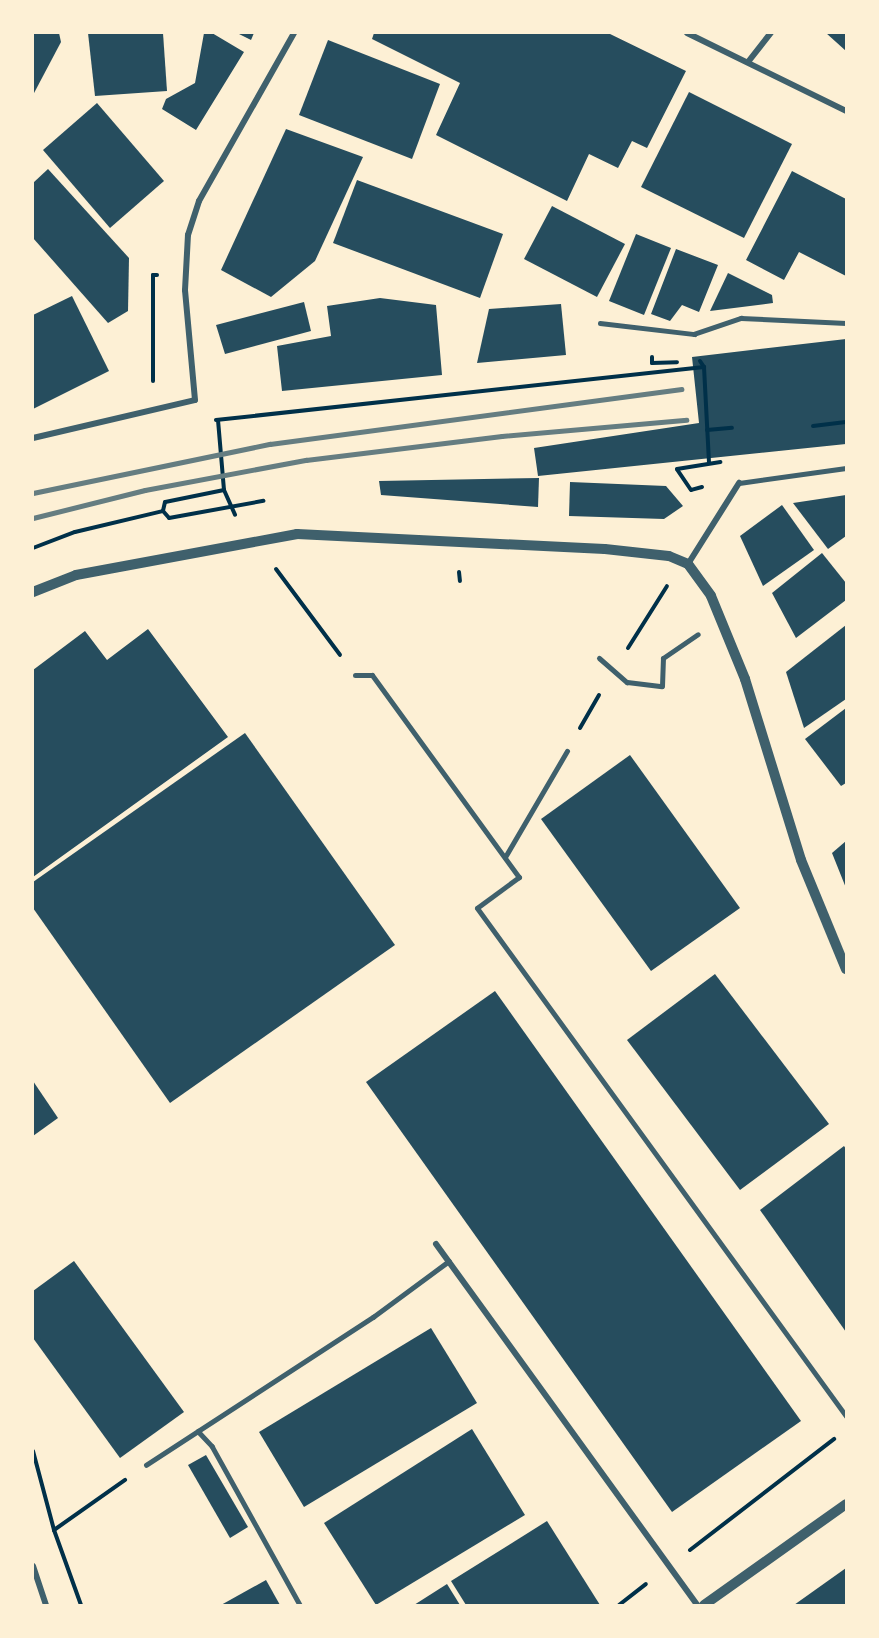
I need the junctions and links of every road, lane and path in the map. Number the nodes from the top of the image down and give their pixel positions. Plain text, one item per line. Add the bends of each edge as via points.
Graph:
1 (294, 33) edge
2 (687, 33) edge
3 (771, 33) edge
4 (748, 62) junction
5 (846, 111) edge
6 (153, 307) dead end
7 (600, 323) dead end
8 (846, 323) edge
9 (702, 361) dead end
10 (704, 367) junction
11 (153, 393) dead end
12 (207, 421) dead end
13 (846, 422) edge
14 (813, 426) dead end
15 (732, 428) dead end
16 (707, 430) junction
17 (33, 438) edge
18 (846, 468) edge
19 (709, 479) dead end
20 (739, 483) joint
21 (224, 490) dead end
22 (263, 501) dead end
23 (163, 511) junction
24 (33, 548) edge
25 (688, 564) junction
26 (668, 584) dead end
27 (33, 592) edge
28 (698, 634) dead end
29 (599, 658) dead end
30 (621, 658) dead end
31 (355, 675) dead end
32 (604, 686) dead end
33 (567, 751) joint
34 (505, 857) junction
35 (846, 969) edge
36 (436, 1244) dead end
37 (448, 1261) junction
38 (846, 1416) edge
39 (198, 1431) junction
40 (837, 1437) dead end
41 (33, 1451) edge
42 (146, 1465) joint
43 (846, 1504) edge
44 (54, 1530) junction
45 (33, 1566) edge
46 (669, 1566) junction
47 (46, 1605) edge
48 (81, 1605) edge
49 (300, 1605) edge
50 (619, 1605) edge
51 (697, 1605) edge
52 (704, 1605) edge

1 - 17 street via 200,201 188,235 185,290 195,400
2 - 4 street
3 - 4 street
4 - 5 street
6 - 11 path
7 - 8 lane via 694,334 741,318
9 - 10 path
10 - 12 path
10 - 16 path
13 - 14 path
15 - 16 path
16 - 19 path via 709,462 677,469 691,490 703,487
18 - 20 street
20 - 25 street
21 - 23 path via 165,502
22 - 23 path via 169,518
23 - 24 path via 75,532
25 - 27 street via 669,556 604,549 362,534 297,534 76,575
25 - 35 street via 711,596 745,679 801,860
26 - 30 path
28 - 29 street via 663,658 662,686 627,682
31 - 34 street via 372,675
32 - 33 path
33 - 34 street
34 - 38 street via 519,877 477,908
36 - 37 street
37 - 39 lane via 372,1317
37 - 46 street
39 - 42 lane
39 - 49 lane via 212,1446
40 - 46 path
41 - 44 path
42 - 44 path
43 - 52 street
44 - 48 path
45 - 47 street
46 - 50 path
46 - 51 street

